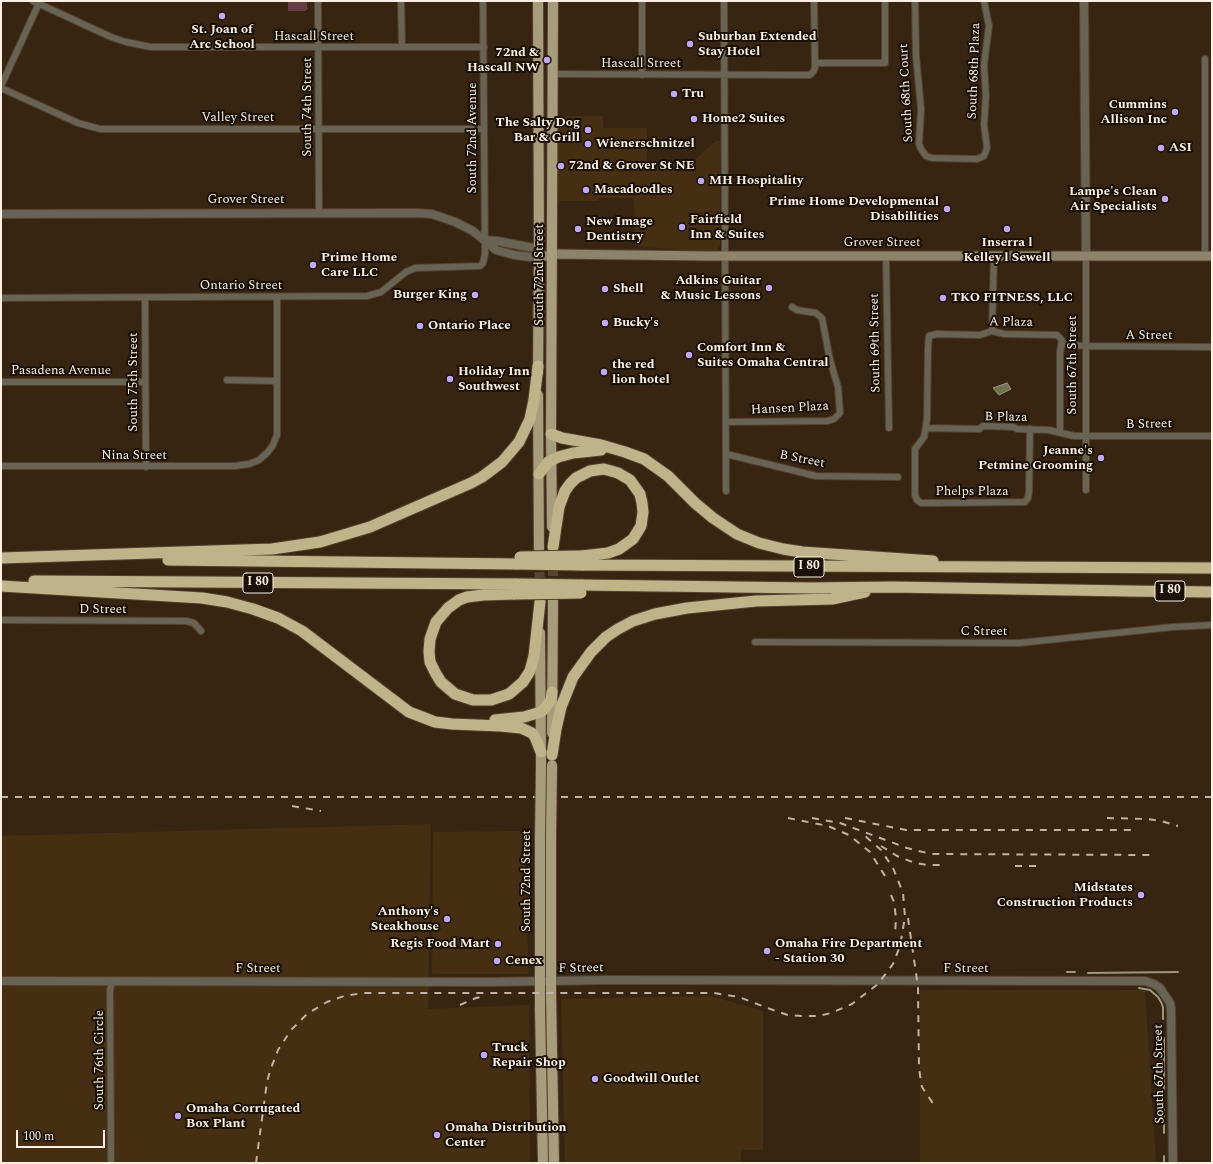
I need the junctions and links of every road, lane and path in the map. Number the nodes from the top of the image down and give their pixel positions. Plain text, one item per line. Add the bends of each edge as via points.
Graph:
1 (318, 1) edge
2 (402, 1) edge
3 (483, 1) edge
4 (538, 1) edge
5 (553, 1) edge
6 (642, 1) edge
7 (724, 1) edge
8 (814, 1) edge
9 (885, 1) edge
10 (915, 1) edge
11 (984, 1) edge
12 (1084, 1) edge
13 (37, 2) edge
14 (402, 47) junction
15 (484, 47) junction
16 (319, 48) junction
17 (1205, 59) dead end
18 (538, 62) junction
19 (814, 63) junction
20 (553, 74) junction
21 (642, 75) junction
22 (725, 75) junction
23 (1, 87) edge
24 (319, 129) junction
25 (484, 129) junction
26 (952, 158) joint
27 (319, 213) junction
28 (1, 214) edge
29 (484, 240) junction
30 (539, 253) junction
31 (553, 254) junction
32 (725, 256) junction
33 (994, 256) junction
34 (1086, 256) junction
35 (1209, 256) edge
36 (886, 257) junction
37 (472, 266) joint
38 (277, 297) junction
39 (1, 298) edge
40 (145, 298) junction
41 (792, 308) dead end
42 (992, 331) junction
43 (1061, 344) junction
44 (1085, 346) junction
45 (1212, 347) edge
46 (538, 366) junction
47 (227, 380) dead end
48 (278, 381) junction
49 (1, 382) edge
50 (145, 382) junction
51 (726, 422) junction
52 (889, 428) dead end
53 (926, 428) junction
54 (1030, 429) junction
55 (1060, 432) junction
56 (551, 434) junction
57 (1085, 436) junction
58 (1212, 436) edge
59 (616, 449) junction
60 (726, 454) junction
61 (551, 459) junction
62 (1, 466) edge
63 (146, 467) junction
64 (538, 474) junction
65 (898, 476) dead end
66 (1086, 490) dead end
67 (726, 491) dead end
68 (553, 548) joint
69 (539, 549) tunnel mouth
70 (1, 559) edge
71 (582, 560) junction
72 (1038, 568) junction
73 (1212, 568) edge
74 (1, 582) edge
75 (1, 586) edge
76 (893, 587) junction
77 (515, 589) junction
78 (1212, 592) edge
79 (553, 600) tunnel mouth
80 (540, 601) joint
81 (1, 620) edge
82 (1212, 625) edge
83 (201, 631) dead end
84 (755, 642) dead end
85 (552, 692) junction
86 (541, 712) junction
87 (435, 722) junction
88 (541, 752) junction
89 (552, 760) junction
90 (1, 981) edge
91 (112, 982) junction
92 (540, 982) junction
93 (551, 982) junction
94 (1160, 988) joint
95 (111, 1163) edge
96 (543, 1163) edge
97 (554, 1163) edge
98 (1173, 1163) edge

1 - 16 street, South 74th Street
2 - 14 street
3 - 15 street, South 72nd Avenue
4 - 18 main road, South 72nd Street
5 - 20 main road, South 72nd Street
6 - 21 street
7 - 22 street
8 - 19 street
9 - 19 street via 885,63
10 - 26 street, South 68th Court via 916,56 921,109 919,144 924,154 932,158
11 - 26 street, South 68th Plaza via 989,26 984,65 984,124 987,148 984,156 977,159
12 - 34 street, South 67th Street
13 - 16 street, Hascall Street via 111,37 144,46
13 - 23 street
14 - 15 street, Hascall Street
14 - 16 street, Hascall Street
15 - 25 street, South 72nd Avenue
16 - 24 street, South 74th Street
17 - 35 street
18 - 20 main road via 547,72
18 - 30 main road, South 72nd Street
19 - 22 street, Hascall Street via 814,72 807,76
20 - 21 street, Hascall Street
20 - 31 main road, South 72nd Street
21 - 22 street, Hascall Street
22 - 32 street
23 - 24 street, Valley Street via 78,123 100,129
24 - 25 street, Valley Street
24 - 27 street, South 74th Street
25 - 29 street, South 72nd Avenue
27 - 28 street, Grover Street
27 - 29 street, Grover Street via 432,214 462,225
29 - 30 street, Grover Street via 496,250 514,255
29 - 37 street, South 72nd Avenue via 483,263
30 - 31 main road, Grover Street
30 - 46 main road, South 72nd Street
31 - 32 main road, Grover Street
31 - 56 main road, South 72nd Street
32 - 36 main road, Grover Street
32 - 51 street
33 - 34 main road, Grover Street
33 - 36 main road, Grover Street
33 - 42 street
34 - 35 main road, Grover Street
34 - 44 street, South 67th Street
36 - 52 street, South 69th Street
37 - 38 street, Ontario Street via 415,268 380,292 367,296
38 - 40 street, Ontario Street
38 - 48 street
39 - 40 street, Ontario Street
40 - 50 street, South 75th Street
41 - 51 street, Hansen Plaza via 819,314 822,318 840,413 827,421
42 - 43 street, A Plaza via 1004,334 1055,335 1062,340
42 - 53 street, A Plaza via 980,335 929,336
43 - 44 street, A Plaza
43 - 55 street
44 - 45 street, A Street
44 - 57 street, South 67th Street
46 - 64 main road, South 72nd Street
46 - 70 highway via 530,419 519,442 502,462 471,483 370,527 320,542 272,549
47 - 48 street
48 - 63 street, Nina Street via 277,434 273,445 255,462 244,466
49 - 50 street, Pasadena Avenue
50 - 63 street, South 75th Street
51 - 60 street
53 - 54 street, B Plaza via 979,429 983,426 1005,426
53 - 54 street, Phelps Plaza via 924,437 915,449 915,495 921,502 936,503 1027,501
54 - 55 street, B Plaza
55 - 57 street, B Plaza
56 - 59 highway via 572,441
56 - 61 main road, South 72nd Street
57 - 58 street, B Street
57 - 66 street, South 67th Street
59 - 61 highway via 589,450
59 - 72 highway via 652,464 724,526 748,539 771,547 802,552
60 - 65 street, B Street via 816,476
60 - 67 street
61 - 64 highway
61 - 68 main road, South 72nd Street
62 - 63 street, Nina Street
64 - 69 main road, South 72nd Street
68 - 71 highway via 559,507 570,484 590,471 618,473 630,480 640,494 643,512 641,526 633,539 620,549
70 - 71 highway, I 80, bridge via 354,562
71 - 72 highway, I 80
72 - 73 highway, I 80
74 - 77 highway, I 80
75 - 87 highway via 202,598 253,609 278,618 302,631 401,707
76 - 77 highway, I 80, bridge
76 - 78 highway, I 80
76 - 89 highway via 832,599 756,601 687,608 633,621 606,637 578,668 561,707
77 - 80 highway via 467,597 451,605 438,618 430,635 429,657 438,678 451,691 468,699 487,701 505,696 520,686 533,662
79 - 85 main road, South 72nd Street
80 - 86 main road, South 72nd Street
81 - 83 street, D Street via 186,621 194,623
82 - 84 street, C Street via 1019,643
85 - 86 highway via 551,700
85 - 89 main road, South 72nd Street
86 - 87 highway via 524,717 495,720
86 - 88 main road, South 72nd Street
87 - 88 highway via 521,728 532,733
88 - 92 main road, South 72nd Street, bridge
89 - 93 main road, South 72nd Street, bridge
90 - 91 street, F Street
91 - 92 street, F Street
91 - 95 street, South 76th Circle
92 - 93 street, F Street
92 - 96 main road, South 72nd Street
93 - 94 street, F Street via 1141,980
93 - 97 main road, South 72nd Street
94 - 98 street, South 67th Street via 1171,1009

